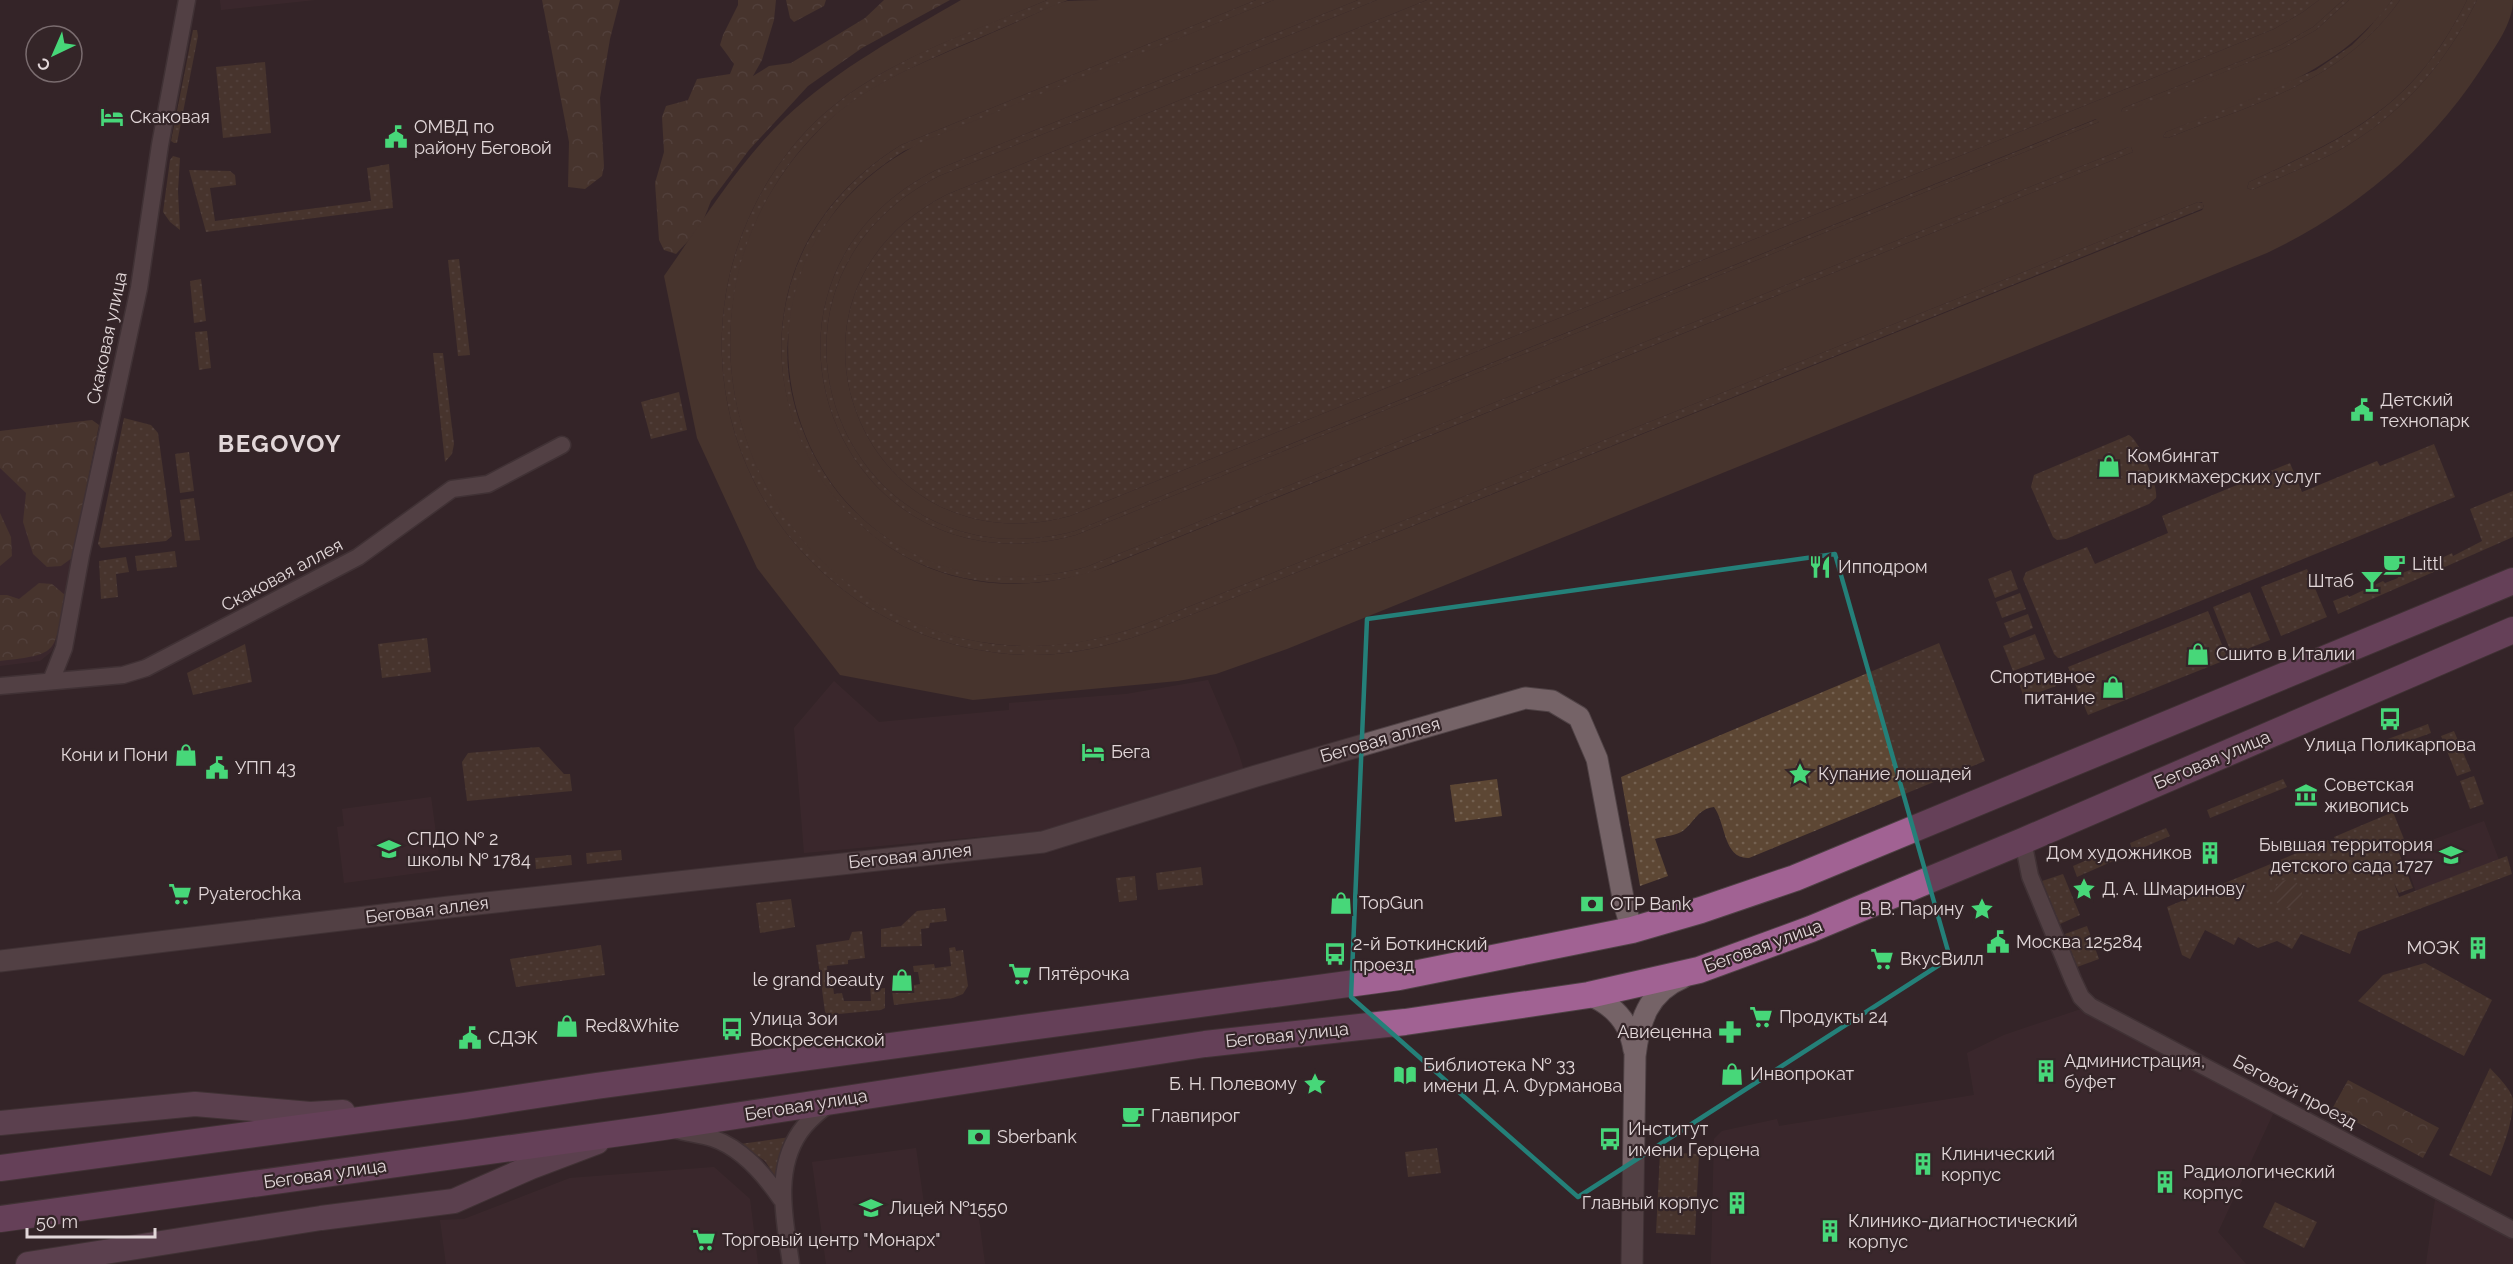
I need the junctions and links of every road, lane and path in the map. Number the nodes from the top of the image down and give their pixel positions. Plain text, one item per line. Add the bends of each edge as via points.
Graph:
1 (187, 0) edge
2 (562, 445) dead end
3 (2513, 581) edge
4 (2513, 630) edge
5 (51, 681) junction
6 (0, 686) edge
7 (2023, 841) junction
8 (1632, 930) junction
9 (0, 961) edge
10 (1699, 970) junction
11 (1589, 995) junction
12 (1635, 1056) junction
13 (833, 1101) junction
14 (465, 1106) junction
15 (0, 1123) edge
16 (663, 1127) junction
17 (622, 1133) junction
18 (0, 1168) edge
19 (781, 1199) junction
20 (0, 1219) edge
21 (2513, 1230) edge
22 (28, 1264) edge
23 (791, 1264) edge
24 (1632, 1264) edge

1 - 5 street, Скаковая улица via 139,288 64,648
2 - 5 street, Скаковая аллея via 488,484 452,489 358,557 146,668 123,675
3 - 8 main road via 1796,878
4 - 7 main road, Беговая улица
5 - 6 street, Скаковая аллея
7 - 10 main road, Беговая улица via 1811,929
7 - 21 street, Беговой проезд via 2030,876 2073,980 2090,1006
8 - 9 street, Беговая аллея via 1597,759 1579,717 1552,701 1525,698 1043,842 472,904
8 - 14 main road via 1399,977
10 - 11 main road, Беговая улица
10 - 12 street via 1674,981 1652,1000 1638,1031
11 - 12 street via 1604,1001 1627,1025
11 - 13 main road, Беговая улица via 1405,1022 1205,1044
12 - 24 street
13 - 16 main road, Беговая улица
13 - 19 street via 800,1131 790,1149
14 - 15 main road via 310,1114 195,1104
14 - 18 main road
16 - 17 main road, Беговая улица
16 - 19 street via 714,1139 735,1150 752,1163
17 - 20 main road, Беговая улица
17 - 22 main road via 454,1201
19 - 23 street

